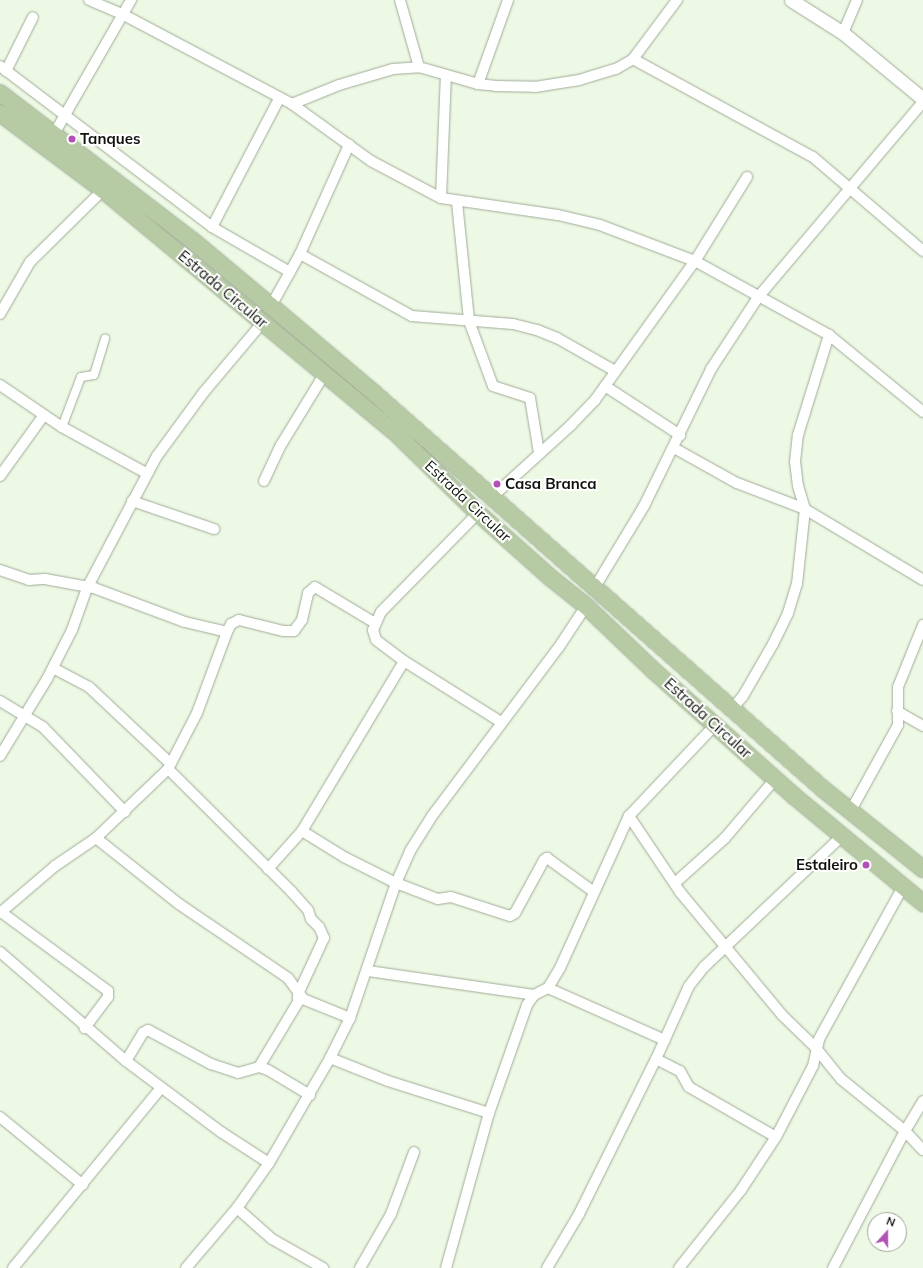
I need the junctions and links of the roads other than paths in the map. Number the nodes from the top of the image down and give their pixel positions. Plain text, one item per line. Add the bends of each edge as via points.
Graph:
1 (89, 0) edge
2 (131, 0) edge
3 (400, 0) edge
4 (508, 0) edge
5 (677, 0) edge
6 (791, 0) edge
7 (857, 0) edge
8 (124, 15) junction
9 (33, 17) dead end
10 (843, 32) junction
11 (633, 59) junction
12 (418, 67) junction
13 (3, 68) edge
14 (446, 76) junction
15 (478, 84) junction
16 (0, 93) edge
17 (279, 99) junction
18 (923, 99) edge
19 (923, 102) edge
20 (292, 104) junction
21 (0, 113) edge
22 (65, 117) junction
23 (54, 134) junction
24 (349, 145) junction
25 (747, 177) dead end
26 (849, 188) junction
27 (103, 190) junction
28 (441, 198) junction
29 (457, 202) junction
30 (212, 227) junction
31 (923, 251) edge
32 (300, 254) junction
33 (695, 261) junction
34 (290, 272) junction
35 (759, 296) junction
36 (3, 302) edge
37 (271, 306) junction
38 (0, 314) edge
39 (469, 321) junction
40 (263, 322) junction
41 (829, 335) junction
42 (105, 339) dead end
43 (616, 371) junction
44 (325, 373) junction
45 (0, 385) edge
46 (605, 386) junction
47 (923, 412) edge
48 (44, 415) junction
49 (62, 427) junction
50 (680, 435) junction
51 (674, 448) junction
52 (539, 452) junction
53 (146, 473) junction
54 (0, 476) edge
55 (264, 481) dead end
56 (492, 497) junction
57 (132, 501) junction
58 (805, 509) junction
59 (478, 512) junction
60 (214, 529) dead end
61 (0, 570) edge
62 (923, 580) edge
63 (595, 587) junction
64 (87, 588) junction
65 (586, 606) junction
66 (375, 623) junction
67 (923, 625) edge
68 (227, 632) junction
69 (404, 661) junction
70 (53, 668) junction
71 (0, 701) edge
72 (732, 709) junction
73 (897, 710) junction
74 (26, 714) junction
75 (501, 722) junction
76 (715, 725) junction
77 (923, 726) edge
78 (0, 756) edge
79 (169, 766) junction
80 (775, 779) junction
81 (125, 812) junction
82 (850, 812) junction
83 (629, 816) junction
84 (302, 831) junction
85 (842, 836) junction
86 (96, 838) junction
87 (268, 869) junction
88 (923, 869) edge
89 (396, 883) junction
90 (675, 883) junction
91 (903, 887) junction
92 (594, 892) junction
93 (923, 903) edge
94 (1, 912) edge
95 (726, 946) junction
96 (0, 952) edge
97 (368, 971) junction
98 (548, 988) junction
99 (298, 994) junction
100 (534, 995) junction
101 (350, 1018) junction
102 (85, 1028) junction
103 (665, 1040) junction
104 (815, 1047) junction
105 (330, 1058) junction
106 (656, 1059) junction
107 (126, 1061) junction
108 (260, 1068) junction
109 (162, 1088) junction
110 (310, 1095) junction
111 (923, 1101) edge
112 (488, 1113) junction
113 (0, 1117) edge
114 (905, 1131) junction
115 (776, 1137) junction
116 (923, 1150) edge
117 (414, 1152) dead end
118 (269, 1163) junction
119 (83, 1184) junction
120 (237, 1208) junction
121 (13, 1268) edge
122 (186, 1268) edge
123 (323, 1268) edge
124 (360, 1268) edge
125 (446, 1268) edge
126 (547, 1268) edge
127 (679, 1268) edge
128 (833, 1268) edge

1 - 8 street
2 - 8 street
3 - 12 street
4 - 15 street
5 - 11 street
6 - 10 street
7 - 10 street
8 - 17 street
8 - 22 street
9 - 13 street
10 - 18 street
11 - 15 street via 616,69 579,80 535,86
11 - 26 street via 783,139 813,157
12 - 14 street
12 - 20 street via 377,73
13 - 22 street
14 - 15 street
14 - 28 street
16 - 23 main road
17 - 20 street
17 - 30 street
19 - 26 street
20 - 24 street
21 - 27 main road, Estrada Circular
22 - 23 street
22 - 30 street
23 - 37 main road via 193,241
24 - 28 street via 371,161
24 - 32 street
25 - 33 street
26 - 31 street
26 - 35 street
27 - 36 street via 30,262
27 - 40 main road, Estrada Circular
28 - 29 street
29 - 33 street via 558,215 600,225
29 - 39 street
30 - 34 street
32 - 34 street
32 - 39 street via 412,316
33 - 35 street
33 - 43 street
34 - 37 street
35 - 41 street
35 - 50 street via 711,370
36 - 38 street
37 - 56 main road
39 - 43 street via 513,324 537,330 557,338
39 - 52 street via 493,386 498,390 530,398
40 - 44 main road, Estrada Circular
40 - 53 street via 204,392
41 - 47 street
41 - 58 street via 798,435 795,462 798,486
42 - 49 street via 95,374 93,377 81,377
43 - 46 street
44 - 55 street via 281,445
44 - 59 main road, Estrada Circular via 400,437
45 - 48 street
46 - 50 street
46 - 52 street via 571,425
48 - 49 street
48 - 54 street
49 - 53 street
50 - 51 street
51 - 58 street via 737,483
51 - 63 street via 633,525
52 - 56 street
53 - 57 street
56 - 63 main road
57 - 60 street
57 - 64 street
58 - 62 street
58 - 72 street via 797,584 788,613 758,672
59 - 65 main road, Estrada Circular
59 - 66 street via 381,612
61 - 64 street via 29,580 64,582
63 - 72 main road
64 - 68 street via 185,622
64 - 70 street via 72,630
65 - 75 street via 559,647
65 - 76 main road, Estrada Circular
66 - 68 street via 315,587 308,593 302,620 294,631 283,631 239,620 231,624
66 - 69 street via 373,630 376,640
67 - 73 street via 898,687
68 - 79 street via 196,712
69 - 75 street
69 - 84 street
70 - 74 street
70 - 79 street via 89,687
71 - 74 street
72 - 82 main road
73 - 77 street
73 - 82 street via 898,725 895,733
74 - 78 street
74 - 81 street via 62,745
75 - 89 street via 432,816 410,851
76 - 80 main road, Estrada Circular
76 - 83 street
79 - 81 street
79 - 87 street
80 - 85 main road, Estrada Circular
80 - 90 street via 725,838
81 - 86 street
82 - 88 main road
83 - 90 street
83 - 92 street
84 - 87 street
84 - 89 street via 344,857
85 - 91 main road, Estrada Circular
85 - 95 street
86 - 94 street via 55,866
86 - 99 street via 180,904 288,978
87 - 99 street via 308,910 324,938
89 - 92 street via 438,899 451,897 510,916 515,913 547,858
89 - 97 street
90 - 95 street
91 - 93 main road, Estrada Circular
91 - 104 street
92 - 98 street
94 - 102 street via 108,991 108,997
95 - 103 street via 689,986
95 - 104 street via 782,1015
96 - 102 street
97 - 100 street
97 - 101 street
98 - 100 street
98 - 103 street
99 - 101 street via 303,999
99 - 108 street via 298,1002 288,1022
100 - 112 street via 527,1005
101 - 105 street
102 - 107 street
103 - 106 street
104 - 114 street via 841,1079
104 - 115 street via 812,1066
105 - 110 street
105 - 112 street via 388,1081
106 - 115 street via 680,1070 689,1087
106 - 126 street via 579,1214
107 - 108 street via 143,1033 148,1030 211,1064 238,1073
107 - 109 street
108 - 110 street via 268,1070
109 - 118 street via 221,1132
109 - 119 street
110 - 118 street
111 - 114 street
112 - 125 street
113 - 119 street
114 - 116 street
114 - 128 street
115 - 127 street via 740,1190
117 - 124 street via 391,1214
118 - 120 street
119 - 121 street
120 - 122 street
120 - 123 street via 272,1239

